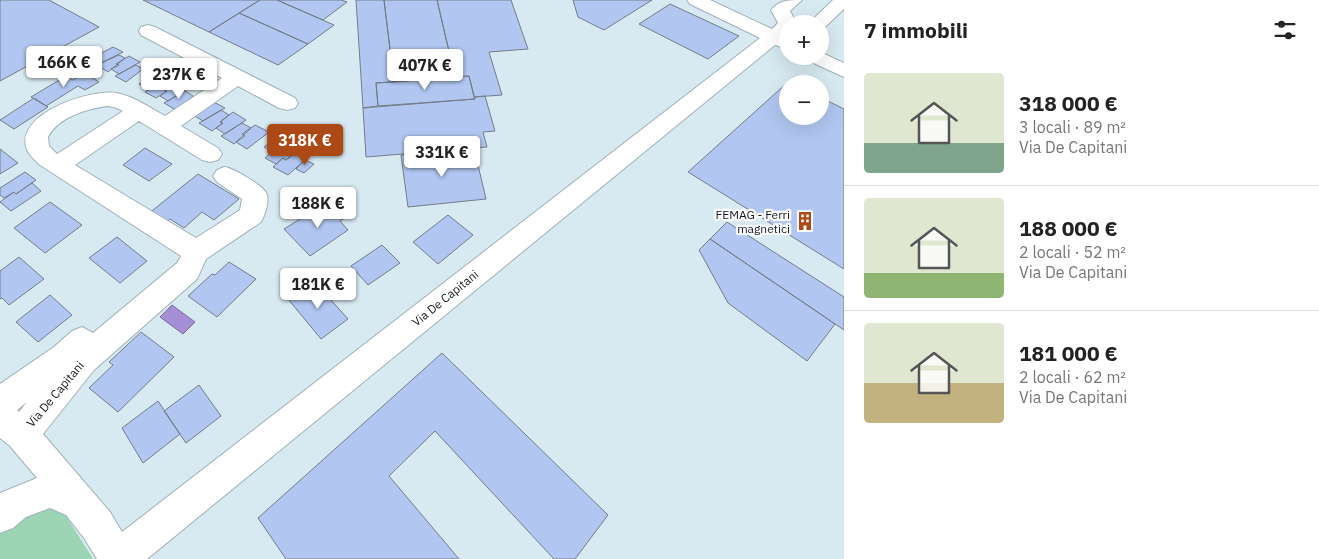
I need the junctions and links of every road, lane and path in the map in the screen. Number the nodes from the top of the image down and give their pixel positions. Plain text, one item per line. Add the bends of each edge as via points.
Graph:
1 (696, 0) edge
2 (793, 0) edge
3 (844, 0) edge
4 (781, 15) edge
5 (827, 15) edge
6 (779, 30) edge
7 (148, 31) dead end
8 (779, 36) edge
9 (829, 64) edge
10 (844, 71) edge
11 (237, 76) junction
12 (287, 103) dead end
13 (139, 111) junction
14 (165, 127) junction
15 (210, 154) dead end
16 (57, 165) junction
17 (225, 176) dead end
18 (196, 252) junction
19 (0, 403) edge
20 (11, 426) edge
21 (78, 502) junction
22 (0, 515) edge
23 (118, 559) edge

1 - 6 street
2 - 4 street via 780,10
3 - 5 street
7 - 11 street
8 - 23 street, Via De Capitani
9 - 10 street
11 - 12 street
11 - 14 street
13 - 14 street
13 - 16 street
13 - 16 street via 117,100 102,100 69,109 54,118 37,137 38,149
14 - 15 street
16 - 18 street
17 - 18 street, Via De Capitani via 256,195 252,215
18 - 19 street, Via De Capitani via 169,261 65,357
18 - 20 street, Via De Capitani via 187,271 82,360
20 - 21 street, Via De Capitani
21 - 22 street via 50,491 15,504
21 - 23 street, Via De Capitani

